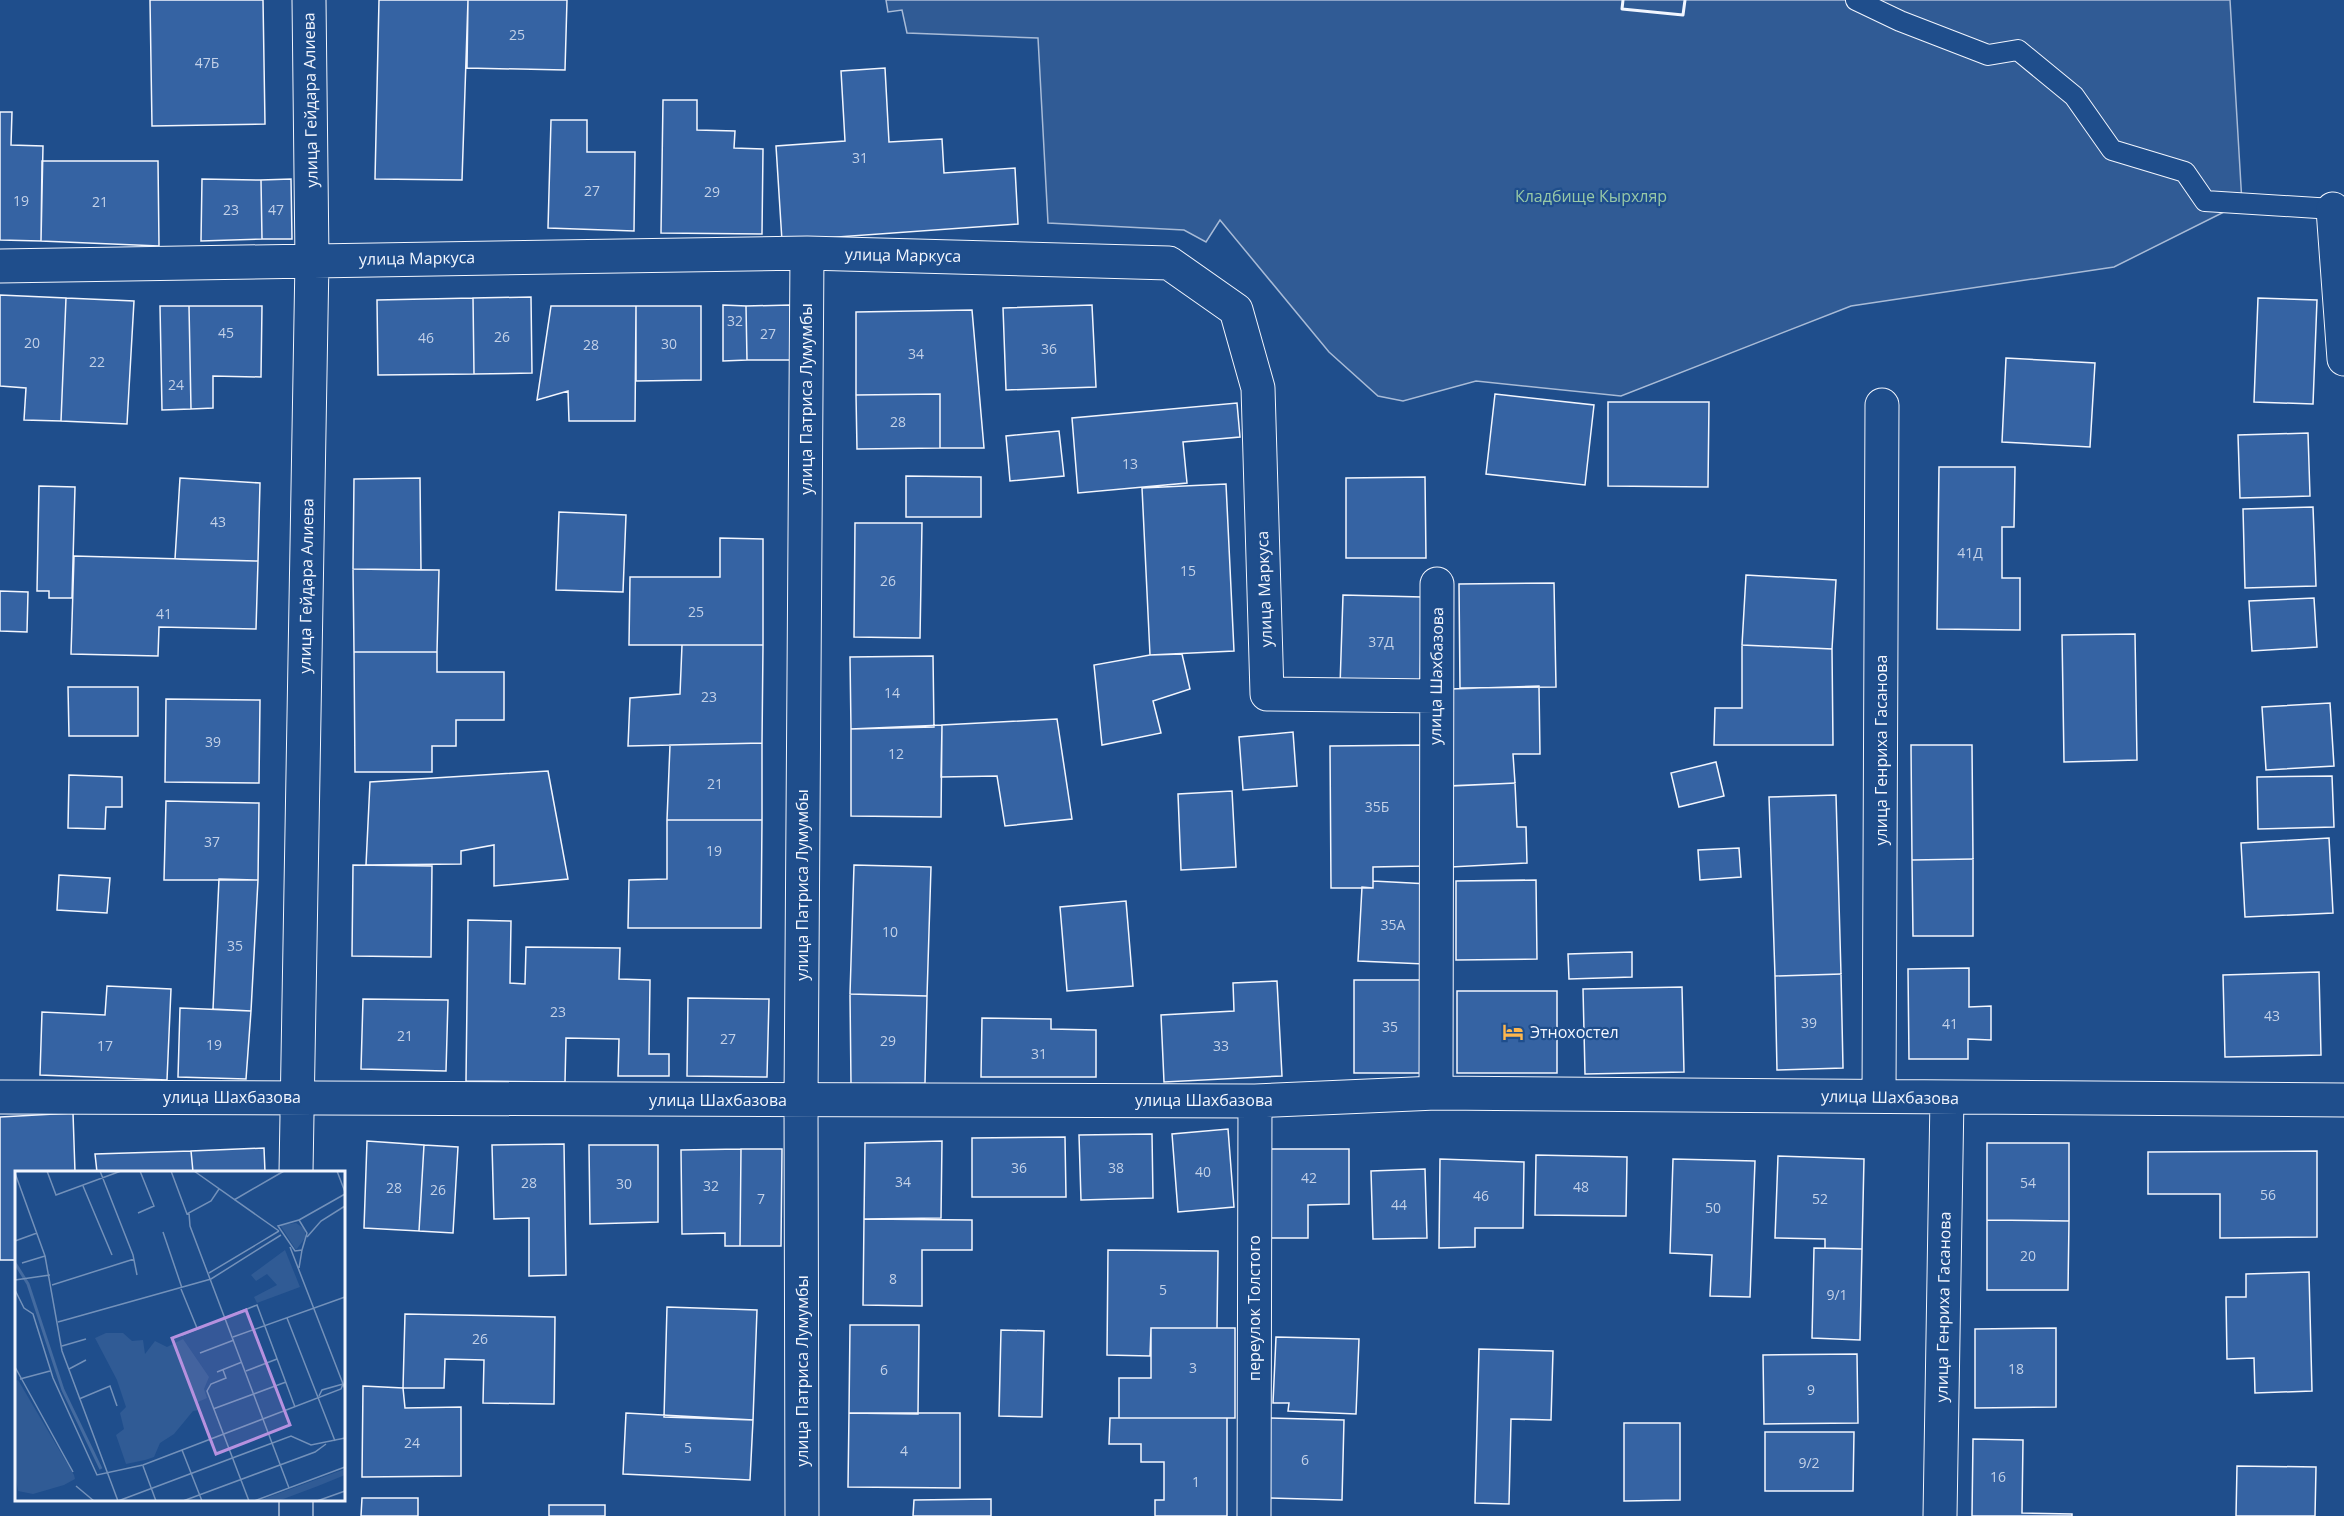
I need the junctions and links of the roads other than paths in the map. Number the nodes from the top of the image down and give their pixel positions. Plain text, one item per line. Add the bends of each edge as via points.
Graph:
1 (309, 0) edge
2 (1856, 0) edge
3 (2332, 209) joint
4 (807, 253) junction
5 (312, 260) junction
6 (0, 266) edge
7 (2344, 359) edge
8 (1882, 405) dead end
9 (1437, 584) dead end
10 (1435, 696) junction
11 (1436, 1093) junction
12 (0, 1096) edge
13 (1880, 1096) junction
14 (297, 1097) junction
15 (1947, 1097) junction
16 (801, 1100) junction
17 (2344, 1100) edge
18 (1255, 1101) junction
19 (296, 1171) edge
20 (802, 1516) edge
21 (1254, 1516) edge
22 (1940, 1516) edge

1 - 5 street, улица Гейдара Алиева
2 - 3 lane via 1988,55 2018,50 2074,96 2112,150 2185,172 2205,201
3 - 7 street
4 - 5 street, улица Маркуса
4 - 10 street, улица Маркуса via 1169,263 1179,269 1236,310 1258,388 1267,694
4 - 16 street, улица Патриса Лумумбы
5 - 6 street, улица Маркуса
5 - 14 street, улица Гейдара Алиева
8 - 13 street, улица Генриха Гасанова
9 - 10 street, улица Шахбазова
10 - 11 street, улица Шахбазова
11 - 13 street, улица Шахбазова
11 - 18 street, улица Шахбазова
12 - 14 street, улица Шахбазова
13 - 15 street, улица Шахбазова
14 - 16 street, улица Шахбазова
14 - 19 street, улица Гейдара Алиева
15 - 17 street, улица Шахбазова
15 - 22 street, улица Генриха Гасанова
16 - 18 street, улица Шахбазова
16 - 20 street, улица Патриса Лумумбы
18 - 21 street, переулок Толстого

